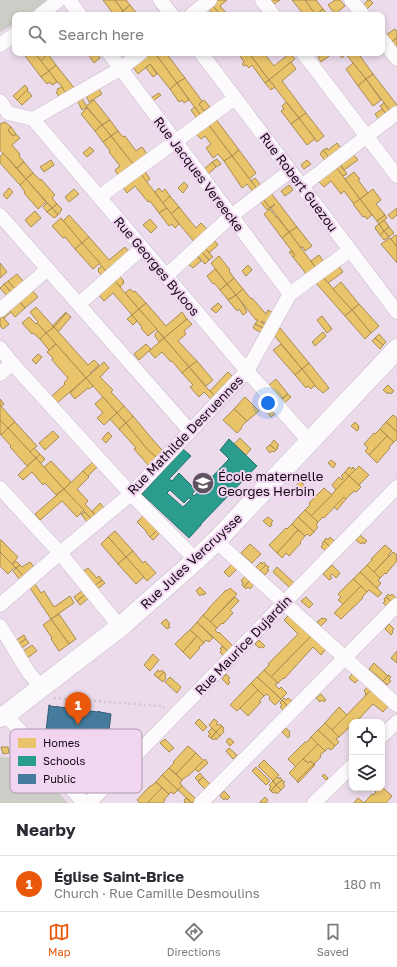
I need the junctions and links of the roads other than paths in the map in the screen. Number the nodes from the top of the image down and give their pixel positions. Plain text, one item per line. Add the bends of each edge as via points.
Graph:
1 (59, 0) edge
2 (69, 0) edge
3 (160, 0) edge
4 (210, 0) edge
5 (262, 0) edge
6 (351, 0) edge
7 (44, 12) edge
8 (78, 12) edge
9 (170, 12) edge
10 (195, 12) edge
11 (271, 12) edge
12 (361, 12) edge
13 (12, 36) edge
14 (385, 44) edge
15 (0, 45) edge
16 (110, 56) edge
17 (137, 56) edge
18 (203, 56) edge
19 (305, 56) edge
20 (397, 59) edge
21 (120, 69) junction
22 (235, 98) junction
23 (0, 101) edge
24 (397, 113) edge
25 (4, 115) edge
26 (33, 119) junction
27 (366, 136) junction
28 (175, 141) junction
29 (290, 171) junction
30 (397, 176) edge
31 (302, 186) junction
32 (99, 197) junction
33 (0, 215) edge
34 (231, 216) junction
35 (142, 248) junction
36 (350, 250) junction
37 (48, 269) junction
38 (166, 276) junction
39 (290, 294) junction
40 (79, 304) junction
41 (0, 310) edge
42 (397, 312) edge
43 (0, 348) edge
44 (397, 349) edge
45 (12, 363) junction
46 (247, 371) junction
47 (0, 374) edge
48 (190, 430) junction
49 (309, 442) junction
50 (397, 487) edge
51 (0, 488) edge
52 (131, 494) junction
53 (216, 541) junction
54 (60, 553) junction
55 (196, 560) junction
56 (284, 603) junction
57 (0, 605) edge
58 (397, 605) edge
59 (0, 626) edge
60 (120, 627) junction
61 (345, 658) junction
62 (45, 684) junction
63 (397, 705) edge
64 (3, 716) edge
65 (397, 722) edge
66 (15, 729) edge
67 (385, 733) edge
68 (142, 748) edge
69 (349, 769) edge
70 (75, 793) edge
71 (99, 793) edge
72 (84, 803) edge
73 (89, 803) edge
74 (201, 803) edge
75 (314, 803) edge

1 - 7 street
2 - 8 street
3 - 9 street
4 - 10 street
5 - 11 street
6 - 12 street
13 - 15 street
14 - 20 street
16 - 21 street, Rue Jacques Vereecke
17 - 21 street
18 - 22 street, Rue Robert Guezou
19 - 27 street
21 - 26 street
21 - 28 street, Rue Jacques Vereecke
22 - 28 street
22 - 29 street, Rue Robert Guezou
23 - 25 street
24 - 27 street
25 - 26 street
26 - 32 street, Rue Georges Byloos
27 - 30 street
27 - 31 street
28 - 32 street
28 - 34 street, Rue Jacques Vereecke
29 - 31 street, Rue Robert Guezou
29 - 34 street
31 - 36 street, Rue Robert Guezou
32 - 35 street, Rue Georges Byloos
33 - 37 street
34 - 38 street
34 - 39 street, Rue Jacques Vereecke
35 - 38 street, Rue Georges Byloos
35 - 40 street
36 - 39 street, Rue Mathilde Desruennes
36 - 42 street, Rue Robert Guezou
37 - 40 street
37 - 41 street
38 - 46 street, Rue Georges Byloos
39 - 46 street, Rue Mathilde Desruennes
40 - 48 street
43 - 45 street
44 - 49 main road, Rue Jules Vercruysse
45 - 47 street
45 - 52 street
46 - 48 street, Rue Mathilde Desruennes
46 - 49 street, Rue Georges Byloos
48 - 52 street, Rue Mathilde Desruennes
49 - 53 main road, Rue Jules Vercruysse
50 - 56 street, Rue Maurice Dujardin
51 - 54 street
52 - 54 street, Rue Mathilde Desruennes
52 - 55 street
53 - 55 main road, Rue Jules Vercruysse
53 - 56 street
54 - 57 street, Rue Mathilde Desruennes
54 - 60 street
55 - 60 main road, Rue Jules Vercruysse
56 - 61 street
56 - 68 street, Rue Maurice Dujardin
58 - 61 street
59 - 62 street via 29,673
60 - 62 main road, Rue Jules Vercruysse
61 - 63 street
61 - 74 street
62 - 64 main road, Rue Jules Vercruysse
64 - 66 street
65 - 67 street
69 - 75 street
70 - 72 street
71 - 73 street, Rue Maurice Dujardin

